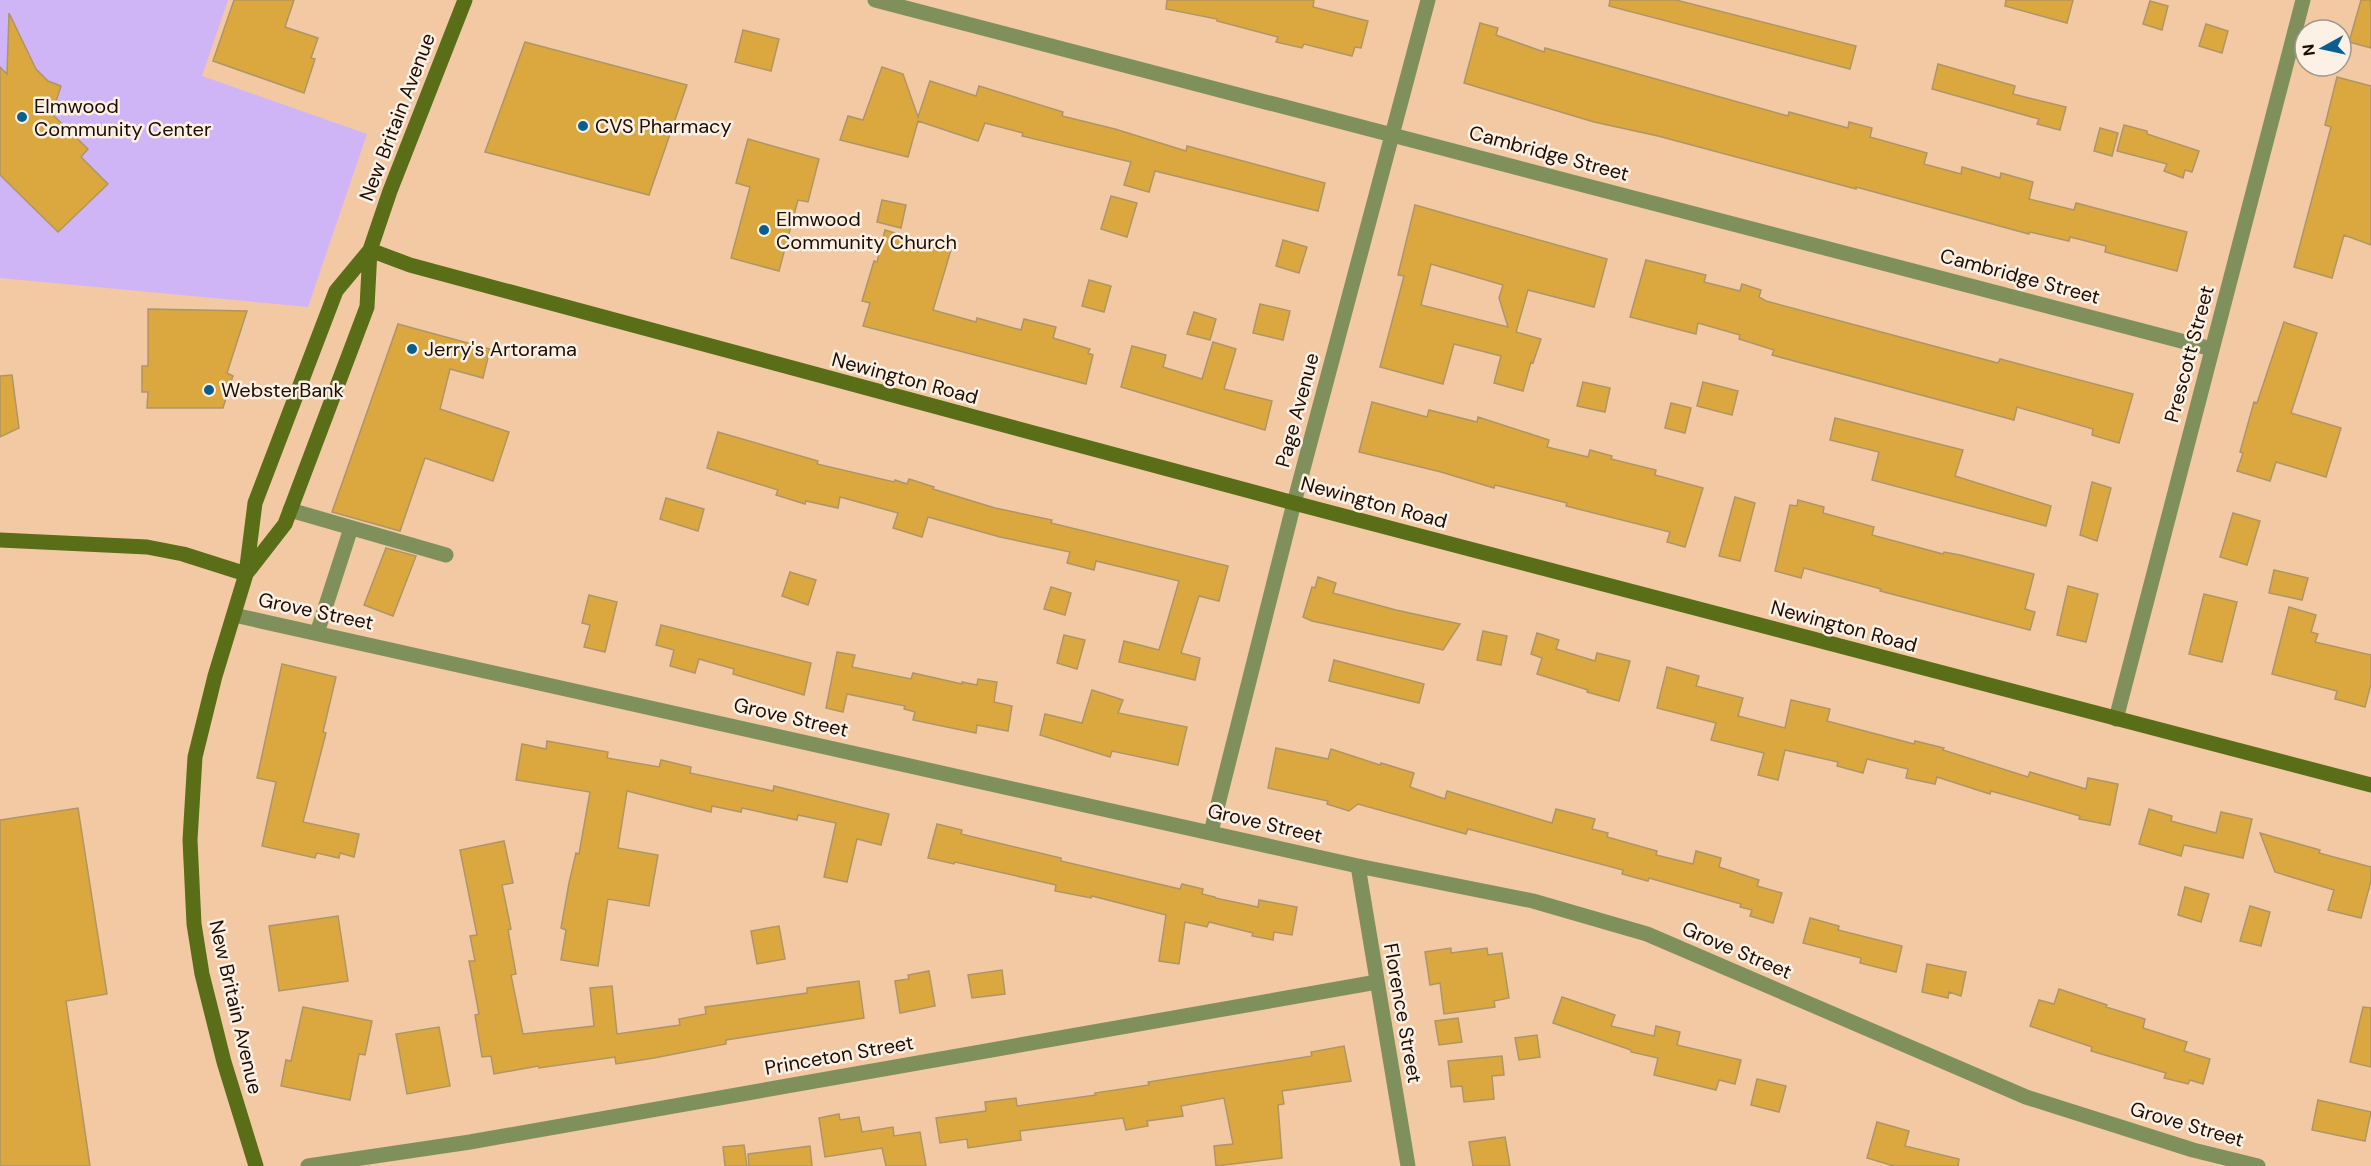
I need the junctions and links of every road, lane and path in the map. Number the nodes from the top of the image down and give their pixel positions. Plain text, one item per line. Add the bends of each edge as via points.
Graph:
1 (465, 0) edge
2 (875, 0) edge
3 (1428, 0) edge
4 (2303, 0) edge
5 (1394, 134) junction
6 (370, 250) junction
7 (2212, 349) junction
8 (1294, 503) junction
9 (290, 510) junction
10 (351, 528) junction
11 (0, 540) edge
12 (446, 555) dead end
13 (246, 574) junction
14 (234, 615) junction
15 (317, 633) junction
16 (2116, 719) junction
17 (2371, 785) edge
18 (1211, 832) junction
19 (1358, 866) junction
20 (1377, 982) junction
21 (256, 1166) edge
22 (308, 1166) edge
23 (1408, 1166) edge
24 (2258, 1166) edge

1 - 6 main road, New Britain Avenue
2 - 5 street, Cambridge Street
3 - 5 street, Page Avenue
4 - 7 street, Prescott Street
5 - 7 street, Cambridge Street
5 - 8 street, Page Avenue
6 - 8 main road, Newington Road via 574,311
6 - 9 main road, New Britain Avenue via 367,307
6 - 13 main road, New Britain Avenue via 336,291 324,321 255,503
7 - 16 street, Prescott Street
8 - 16 main road, Newington Road
8 - 18 street, Page Avenue
9 - 10 street
9 - 13 main road, New Britain Avenue via 285,524
10 - 12 street
10 - 15 street
11 - 13 main road via 147,547
13 - 14 main road, New Britain Avenue
14 - 15 street, Grove Street
14 - 21 main road, New Britain Avenue via 195,758 191,880 202,974
15 - 18 street, Grove Street
16 - 17 main road, Newington Road
18 - 19 street, Grove Street
19 - 20 street, Florence Street
19 - 24 street, Grove Street via 1533,901 1647,934 2026,1097 2193,1150
20 - 22 street, Princeton Street via 470,1142
20 - 23 street, Florence Street

